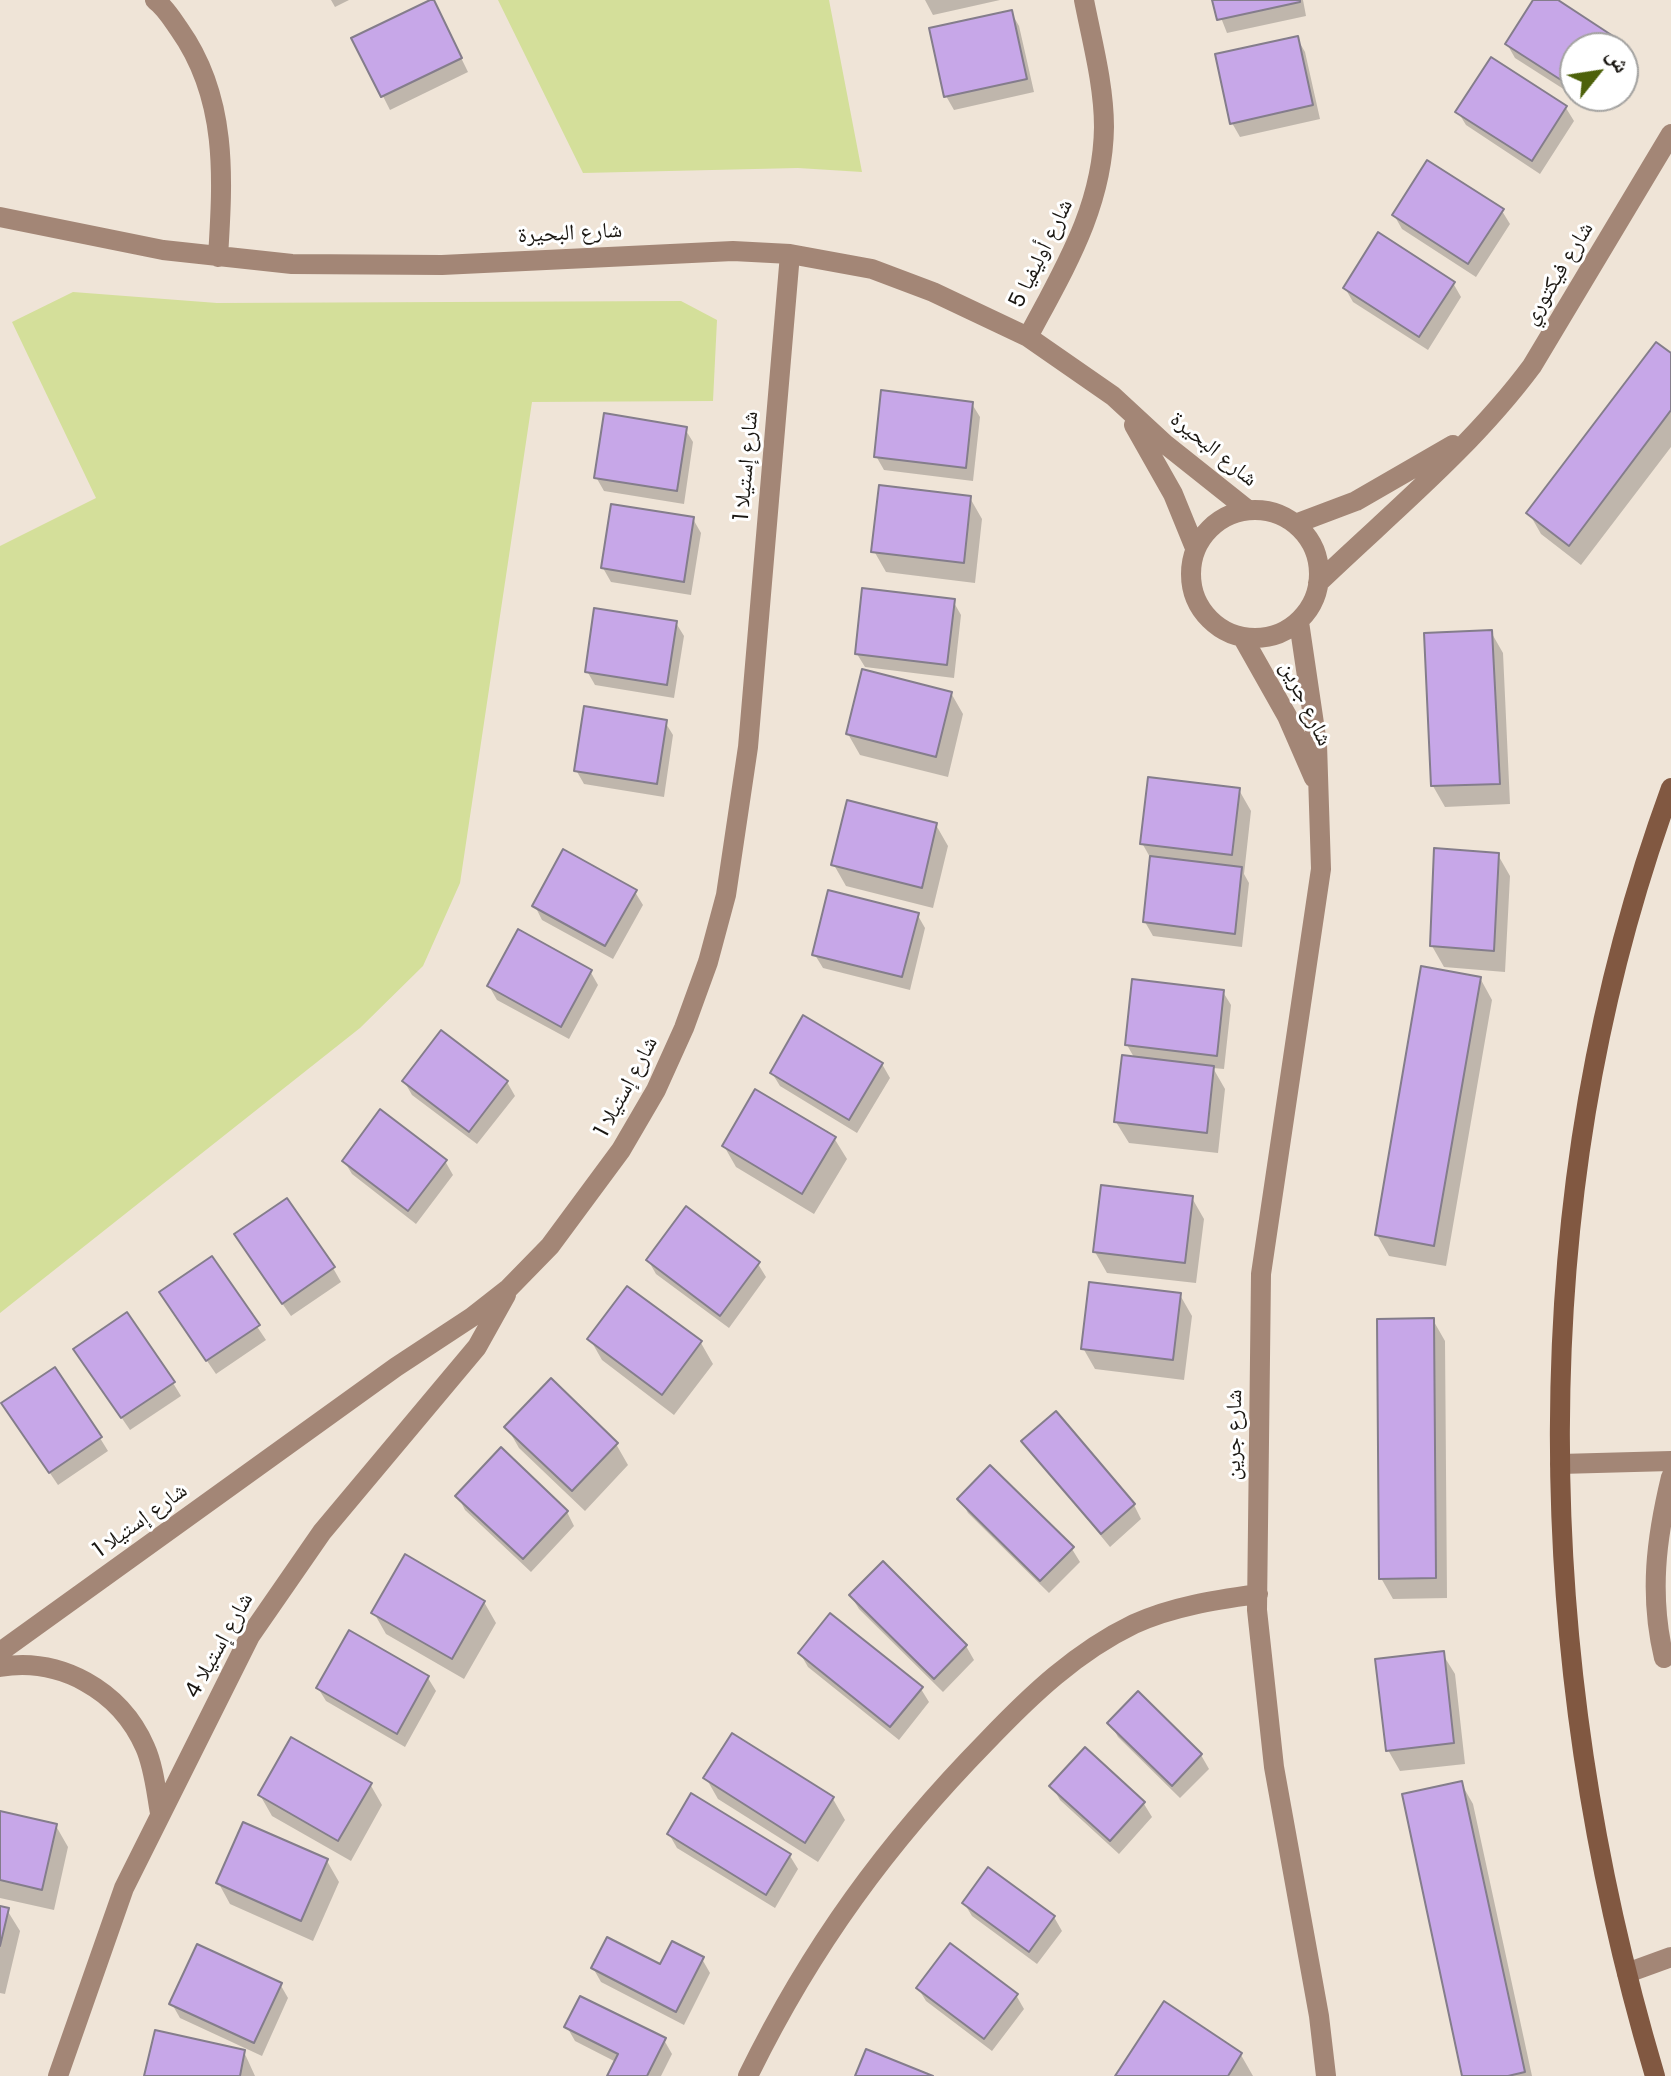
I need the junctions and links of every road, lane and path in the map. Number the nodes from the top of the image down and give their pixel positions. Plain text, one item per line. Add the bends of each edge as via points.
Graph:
1 (155, 0) edge
2 (1084, 0) edge
3 (1671, 134) edge
4 (0, 217) edge
5 (790, 254) junction
6 (218, 257) junction
7 (1028, 337) junction
8 (1113, 396) junction
9 (1477, 431) junction
10 (1248, 510) junction
11 (1295, 524) junction
12 (1195, 548) junction
13 (1318, 583) junction
14 (1299, 622) junction
15 (1243, 638) junction
16 (1671, 788) edge
17 (1320, 794) junction
18 (509, 1288) junction
19 (1671, 1461) edge
20 (1560, 1464) junction
21 (1671, 1477) edge
22 (1258, 1594) junction
23 (0, 1652) edge
24 (1664, 1658) dead end
25 (0, 1667) edge
26 (160, 1813) junction
27 (1671, 1957) edge
28 (1627, 1973) junction
29 (1321, 2072) edge
30 (58, 2076) edge
31 (748, 2076) edge
32 (1655, 2076) edge

1 - 6 street via 187,41 207,81 219,124 223,168
2 - 7 street, شارع أوليفيا 5 via 1104,125 1097,193
3 - 9 street, شارع فيكتوري via 1532,366
4 - 6 street, شارع البحيرة
5 - 6 street, شارع البحيرة via 733,251 442,265 292,264
5 - 7 street, شارع البحيرة via 872,269
5 - 18 street, شارع إستيلا 1 via 748,747 726,895 708,962 656,1090 621,1150 569,1223
7 - 8 street, شارع البحيرة
8 - 10 street, شارع البحيرة
8 - 12 street, شارع البحيرة via 1160,469
9 - 11 street, شارع فيكتوري via 1356,501
9 - 13 street, شارع فيكتوري
10 - 11 street via 1281,515
10 - 12 street via 1217,522
11 - 13 street via 1310,540 1318,560
12 - 15 street via 1189,571 1198,604 1221,630
13 - 14 street
14 - 15 street via 1264,639
14 - 17 street, شارع جرين via 1312,695
15 - 17 street, شارع جرين via 1287,716
16 - 20 main road via 1616,964 1588,1092 1570,1222
17 - 22 street, شارع جرين via 1318,907 1261,1274
18 - 23 street, شارع إستيلا 1
18 - 26 street, شارع إستيلا 4 via 457,1374 285,1581 250,1636
19 - 20 street
20 - 28 main road via 1580,1730
21 - 24 street via 1654,1575
22 - 29 street, شارع جرين via 1274,1767
22 - 31 street via 1195,1603 1135,1624 1080,1655 1031,1695 886,1851 793,1988
25 - 26 street via 50,1667 81,1678 107,1696 130,1719 145,1748
26 - 30 street, شارع إستيلا 4 via 114,1915
27 - 28 street
28 - 32 main road

